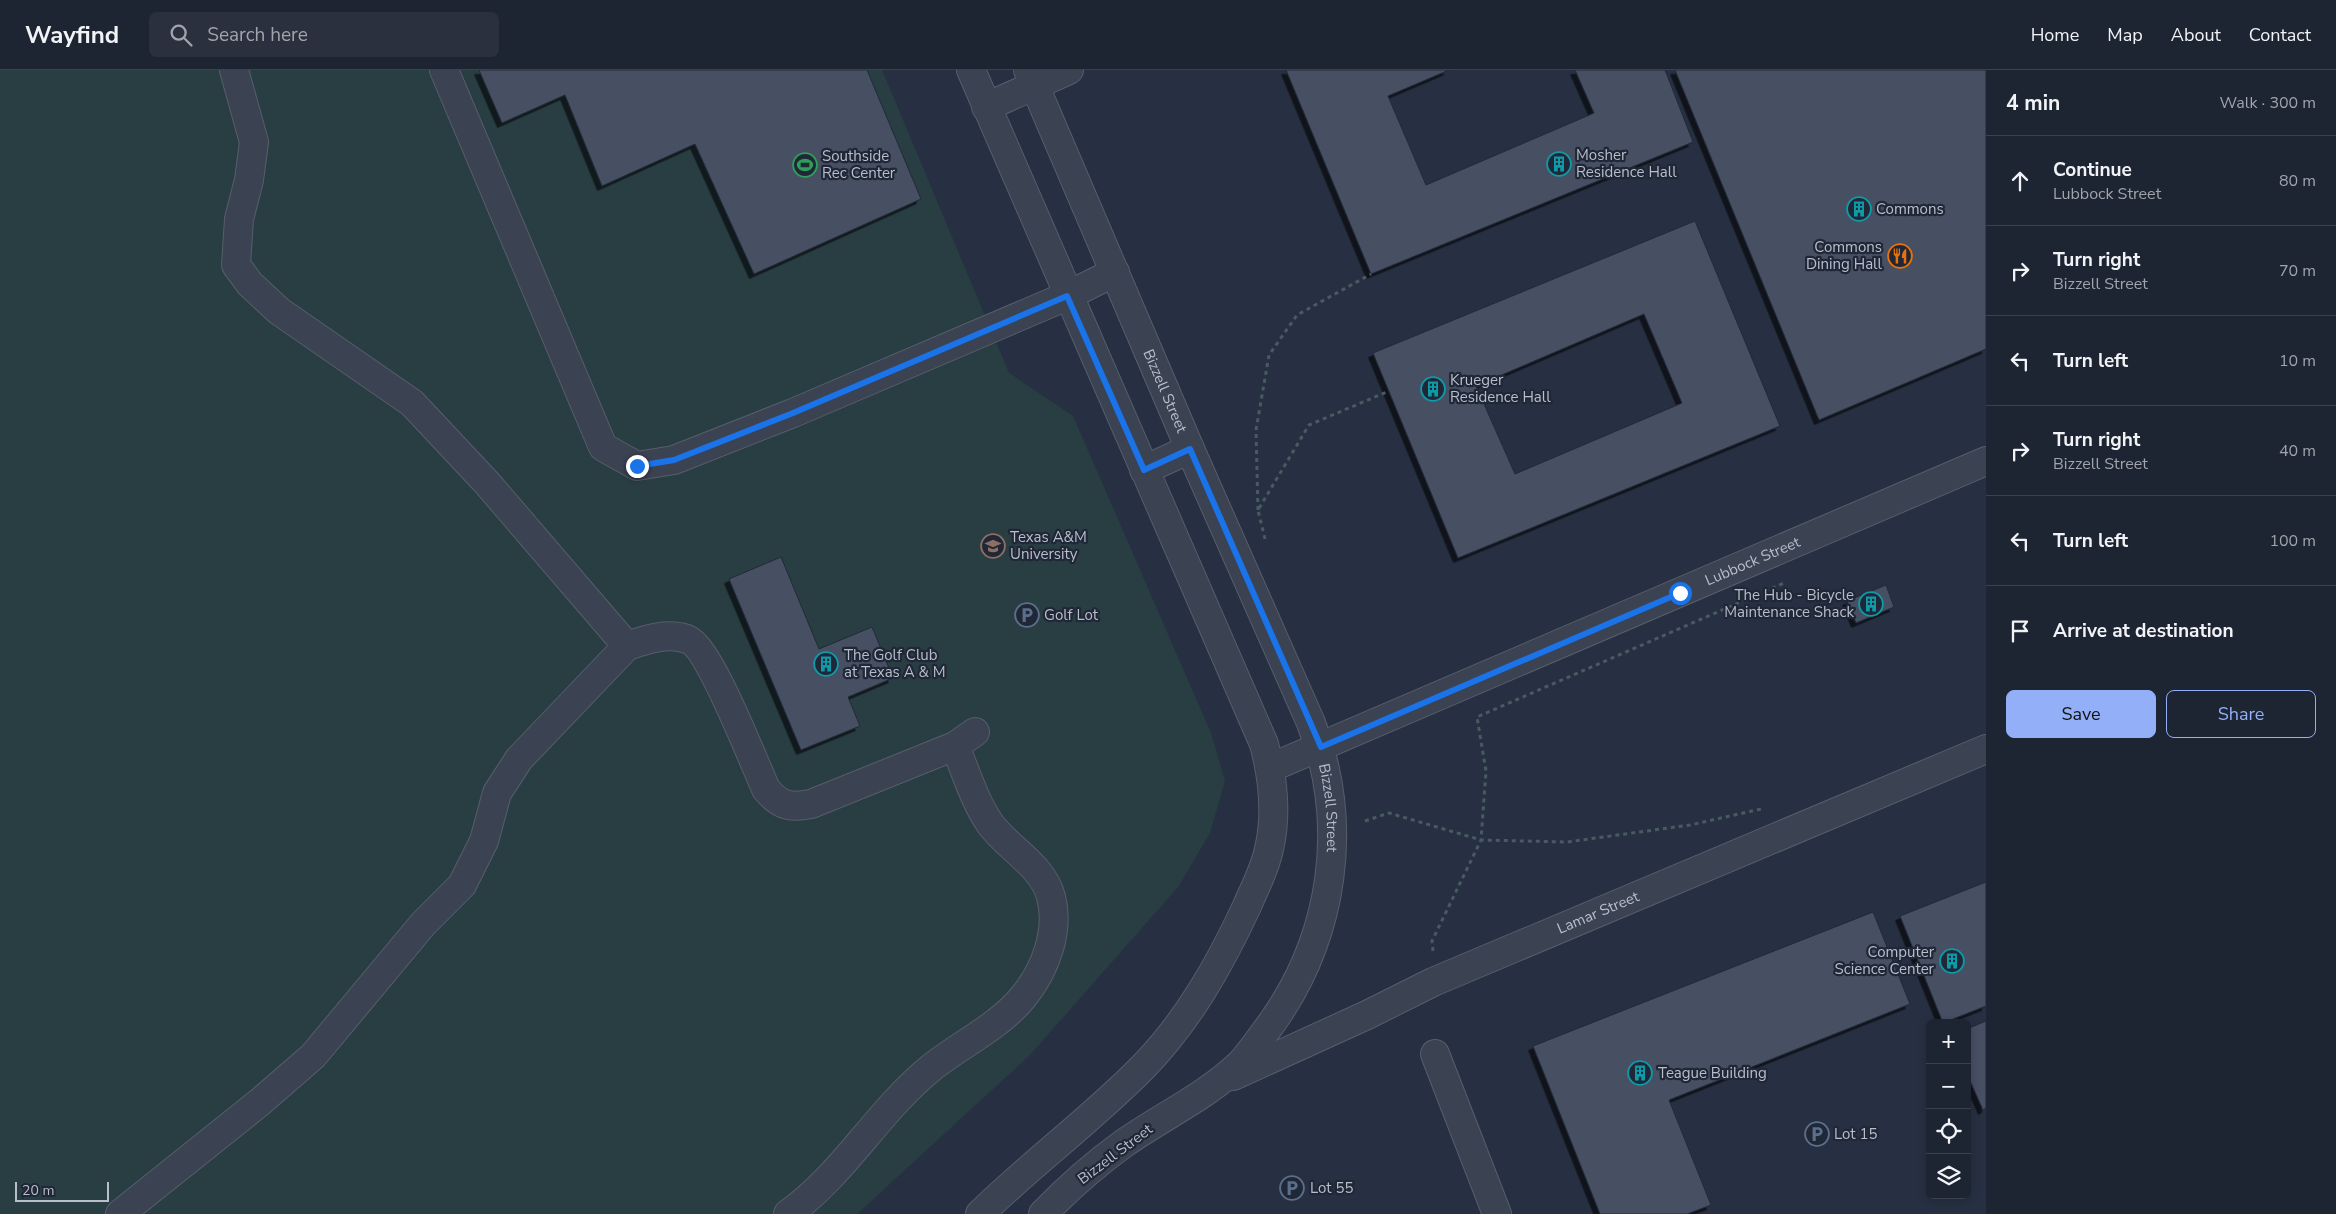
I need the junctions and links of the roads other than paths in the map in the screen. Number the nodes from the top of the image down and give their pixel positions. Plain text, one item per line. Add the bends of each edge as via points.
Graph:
1 (234, 70) edge
2 (444, 70) edge
3 (971, 70) edge
4 (1068, 70) edge
5 (1031, 77) edge
6 (986, 107) junction
7 (1115, 272) junction
8 (1067, 296) junction
9 (1190, 449) junction
10 (1986, 461) edge
11 (1144, 470) junction
12 (627, 646) junction
13 (1321, 747) junction
14 (1986, 749) edge
15 (1270, 768) junction
16 (1435, 1054) dead end
17 (1214, 1085) junction
18 (120, 1214) edge
19 (788, 1214) edge
20 (980, 1214) edge
21 (1043, 1214) edge
22 (1497, 1214) edge

1 - 12 street via 254,142 239,219 236,265 250,284 279,311 412,403 487,483
2 - 8 street via 603,448 637,466 674,460 711,446
3 - 6 street
4 - 5 street
5 - 6 street
5 - 7 street, Bizzell Street
6 - 8 street
7 - 8 street
7 - 9 street, Bizzell Street
8 - 11 street
9 - 11 street
9 - 13 street, Bizzell Street
10 - 13 street, Lubbock Street
11 - 15 street via 1261,738
12 - 18 street via 519,759 497,793 484,841 462,885 423,924 313,1056
12 - 19 street via 652,638 670,637 688,639 700,649 766,789 775,800 793,808 811,804 965,739 983,812 992,826 1037,870 1051,897 1054,924 1047,959 1024,995 1006,1014 931,1068 806,1201
13 - 15 street, Lubbock Street
13 - 17 street, Bizzell Street via 1330,789 1333,850 1326,903 1318,931 1296,986 1280,1012 1241,1062
14 - 17 street, Lamar Street via 1433,982
15 - 20 street via 1273,795 1271,834 1264,868 1226,950 1195,1002 1143,1067
16 - 22 street
17 - 21 street, Bizzell Street via 1122,1144

